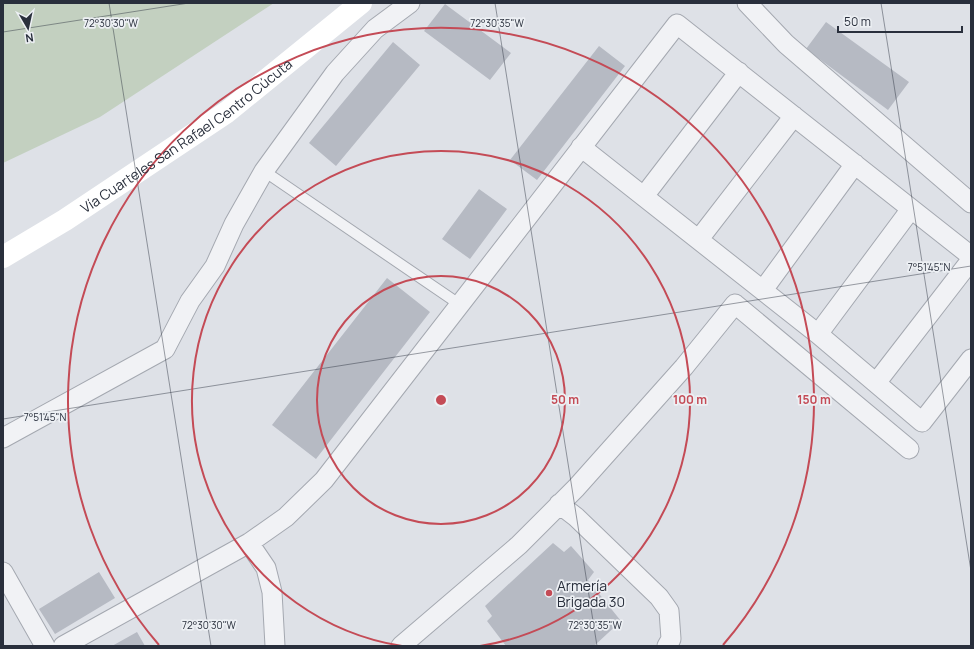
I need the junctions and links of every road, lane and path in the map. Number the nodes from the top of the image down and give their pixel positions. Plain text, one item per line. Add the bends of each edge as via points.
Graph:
1 (361, 3) edge
2 (410, 3) edge
3 (747, 3) edge
4 (739, 72) junction
5 (794, 116) junction
6 (581, 147) junction
7 (855, 164) junction
8 (264, 170) junction
9 (644, 196) junction
10 (971, 203) edge
11 (911, 209) junction
12 (699, 239) junction
13 (971, 256) edge
14 (3, 257) edge
15 (971, 260) edge
16 (763, 290) junction
17 (460, 304) junction
18 (818, 334) junction
19 (971, 359) edge
20 (876, 383) junction
21 (3, 438) edge
22 (909, 449) dead end
23 (559, 504) junction
24 (249, 543) junction
25 (3, 572) edge
26 (45, 646) edge
27 (63, 646) edge
28 (275, 646) edge
29 (401, 646) edge
30 (667, 646) edge

1 - 14 main road, Vía Cuarteles San Rafael Centro Cúcuta via 227,112 65,220
2 - 8 street via 376,28 335,73
3 - 10 street via 786,44
4 - 5 street
4 - 6 street via 677,24
4 - 9 street
5 - 7 street
5 - 12 street
6 - 9 street
6 - 17 street
7 - 11 street
7 - 16 street
8 - 17 lane
8 - 21 street via 234,224 215,266 190,301 165,349
9 - 12 street
11 - 13 street
11 - 18 street
12 - 16 street
15 - 20 street
16 - 18 street
17 - 24 street via 324,480 286,517
18 - 20 street
19 - 20 street via 922,422
22 - 23 street via 735,304 630,428
23 - 29 street via 519,545
23 - 30 street via 576,517 659,597 669,611 671,640
24 - 27 street
24 - 28 street via 266,568 272,592
25 - 26 street

